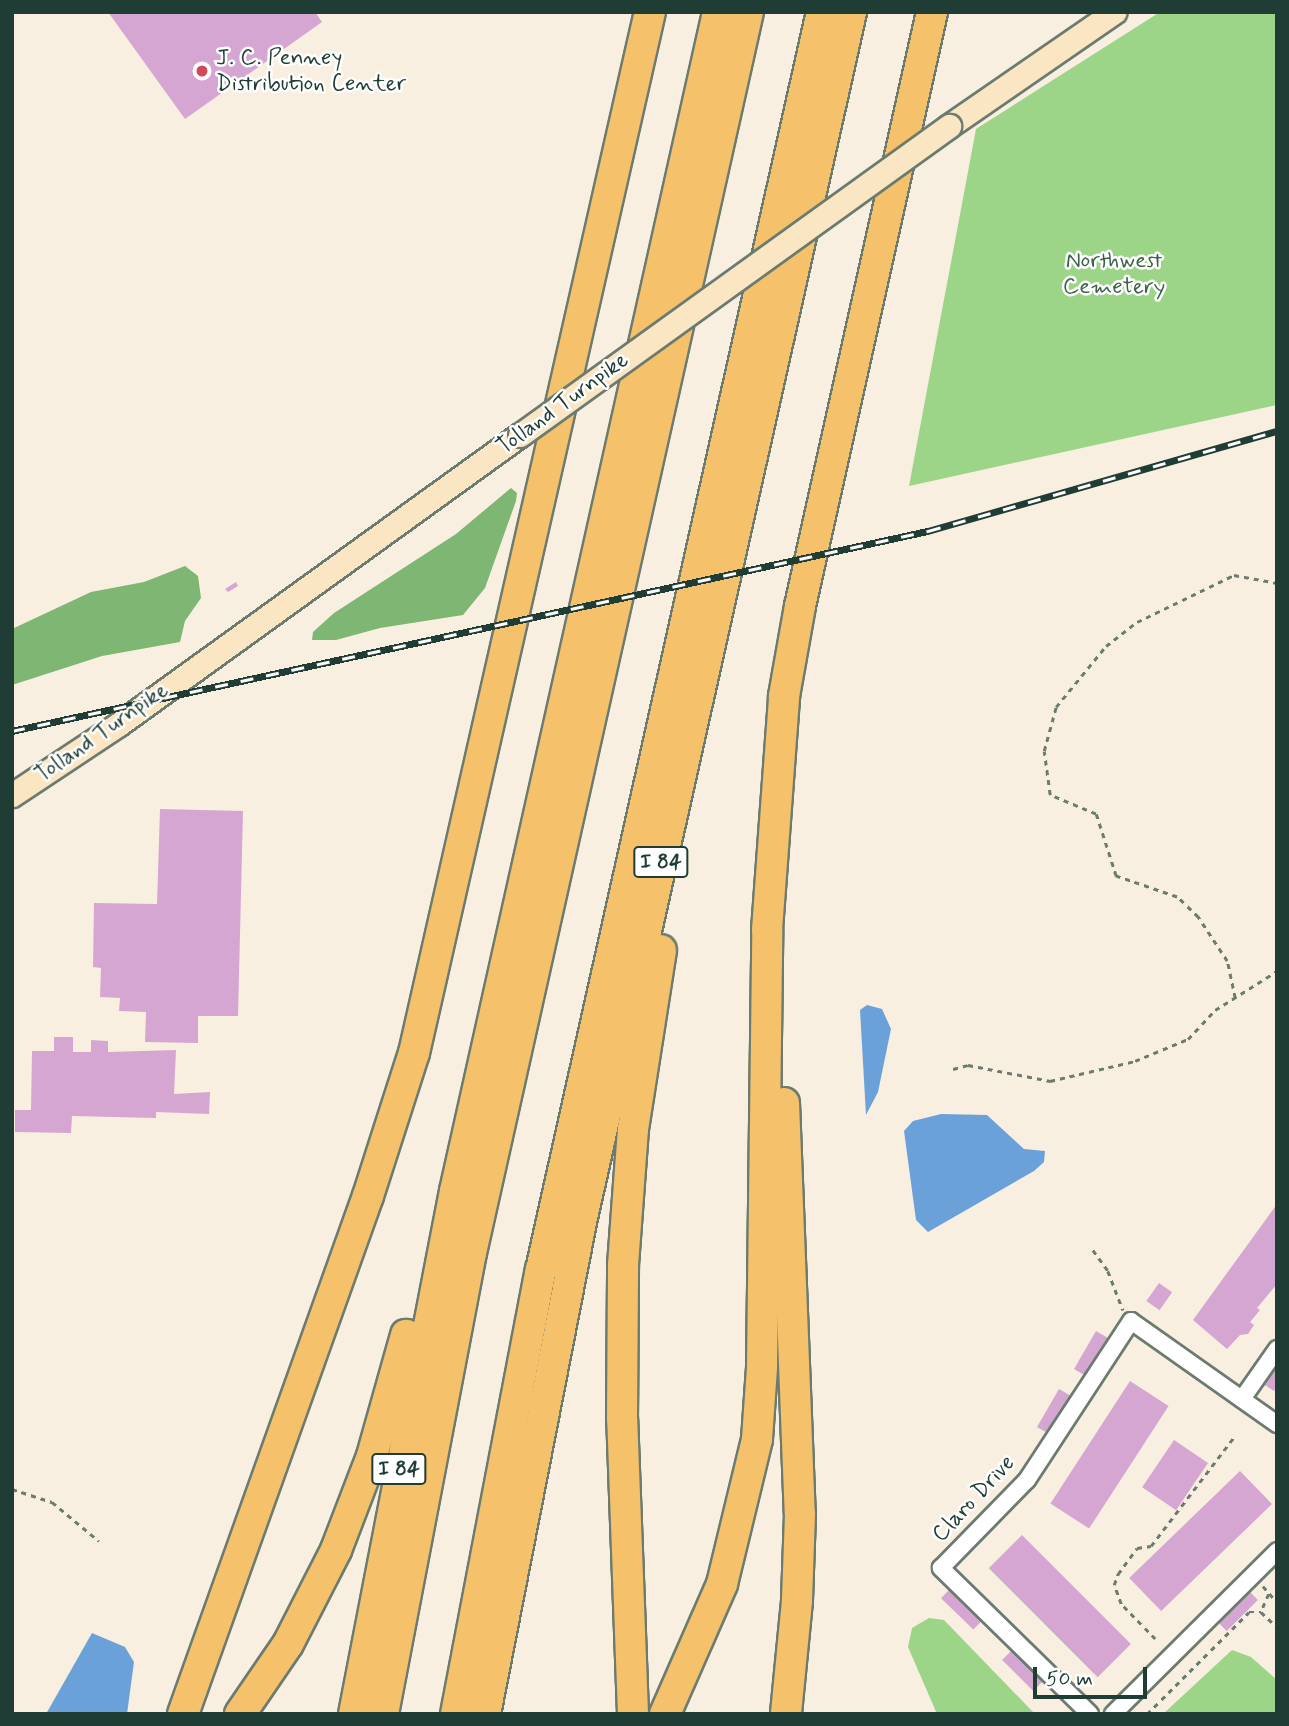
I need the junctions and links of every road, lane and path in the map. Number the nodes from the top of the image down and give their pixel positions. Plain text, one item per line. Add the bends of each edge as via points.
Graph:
1 (650, 12) edge
2 (718, 12) edge
3 (748, 12) edge
4 (822, 12) edge
5 (851, 12) edge
6 (932, 12) edge
7 (1114, 12) edge
8 (1277, 583) edge
9 (12, 795) edge
10 (668, 829) junction
11 (771, 870) junction
12 (1277, 971) edge
13 (1234, 998) junction
14 (953, 1069) dead end
15 (448, 1224) junction
16 (1093, 1250) dead end
17 (1131, 1321) junction
18 (1277, 1349) edge
19 (1242, 1399) junction
20 (1277, 1423) edge
21 (1234, 1437) dead end
22 (12, 1489) edge
23 (99, 1541) dead end
24 (1277, 1551) edge
25 (1253, 1575) junction
26 (1269, 1594) junction
27 (1277, 1602) edge
28 (1261, 1612) junction
29 (1277, 1627) edge
30 (1154, 1639) dead end
31 (183, 1714) edge
32 (240, 1714) edge
33 (354, 1714) edge
34 (383, 1714) edge
35 (456, 1714) edge
36 (485, 1714) edge
37 (633, 1714) edge
38 (665, 1714) edge
39 (786, 1714) edge
40 (1090, 1714) edge
41 (1113, 1714) edge
42 (1147, 1714) edge

1 - 31 highway via 414,1053 382,1158
2 - 15 highway, I 84
3 - 34 highway via 474,1240
4 - 35 highway via 544,1257
5 - 10 highway, I 84
6 - 11 highway via 793,635 777,759
7 - 9 main road, Tolland Turnpike, bridge via 949,125 119,724
8 - 13 path via 1234,575 1137,622 1106,646 1056,706 1044,751 1050,795 1096,814 1116,876 1177,897 1198,917 1227,961
10 - 36 highway, I 84 via 554,1351
10 - 37 highway via 668,907 637,1104 624,1239 622,1419
11 - 38 highway via 758,1432 722,1584
11 - 39 highway via 799,1489 797,1601
12 - 13 path
13 - 14 path via 1215,1010 1188,1039 1135,1061 1050,1081 968,1065
15 - 32 highway via 419,1279 389,1403 357,1500 311,1600
15 - 33 highway, I 84
16 - 17 path via 1108,1272 1116,1301
17 - 19 street
17 - 40 street, Claro Drive via 1027,1480 941,1568
18 - 19 street
19 - 20 street
21 - 30 path via 1151,1546 1137,1548 1118,1574 1115,1594
22 - 23 path via 52,1502
24 - 25 street
25 - 26 path
25 - 41 street
26 - 27 path
26 - 28 path
28 - 29 path
28 - 42 path via 1249,1612

